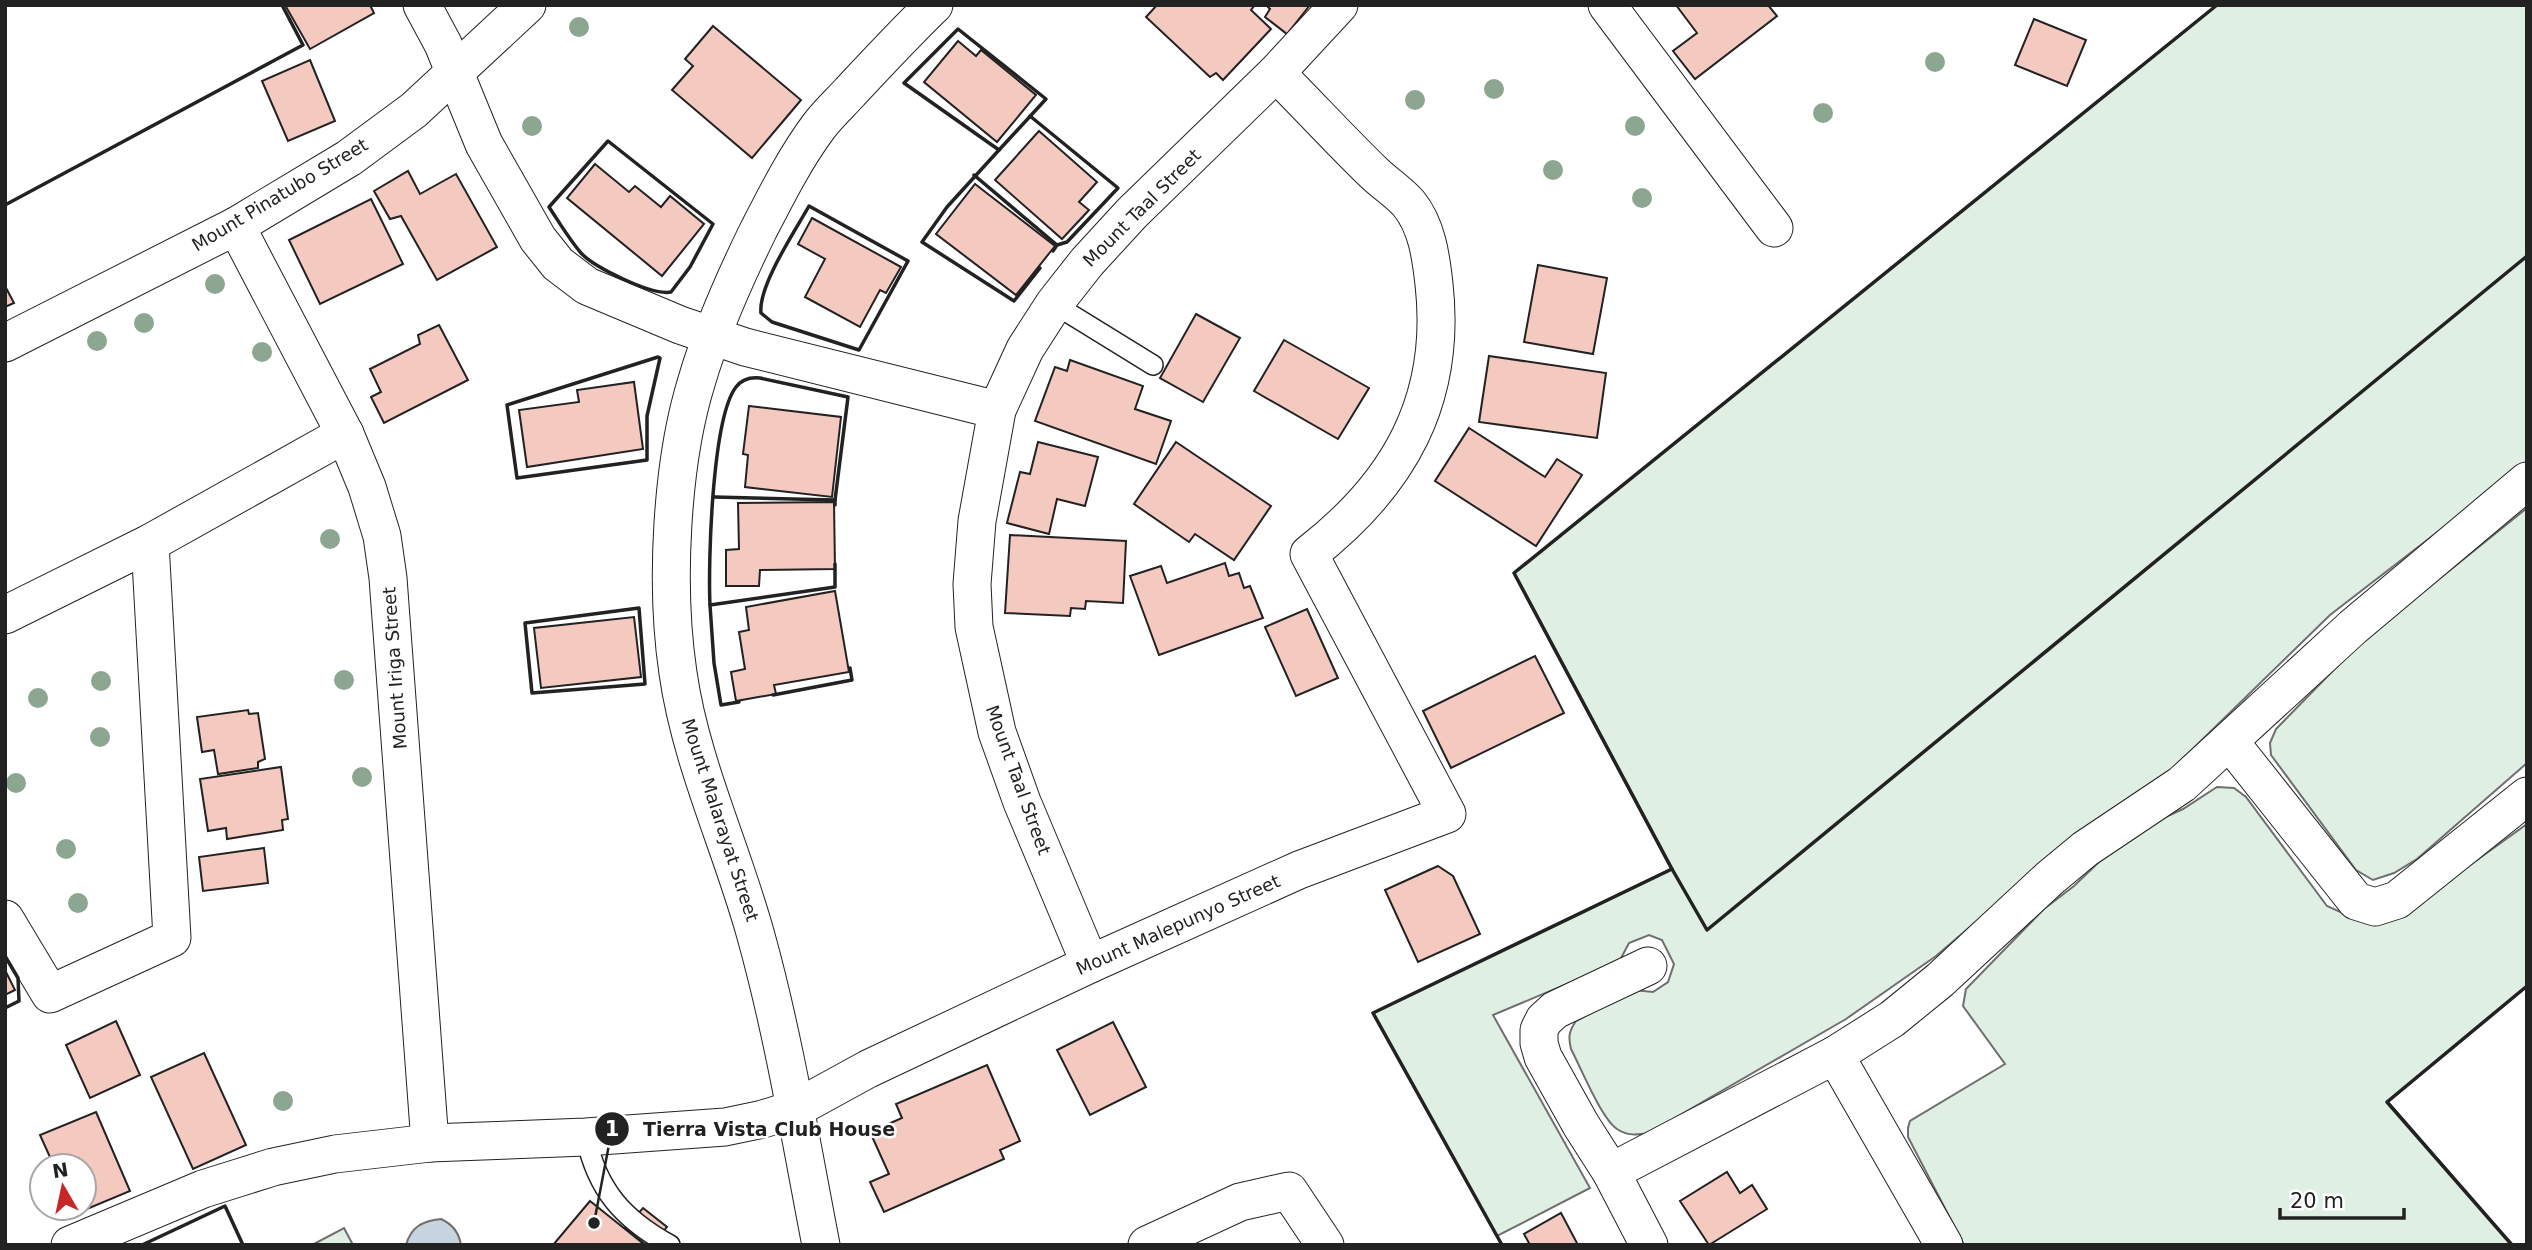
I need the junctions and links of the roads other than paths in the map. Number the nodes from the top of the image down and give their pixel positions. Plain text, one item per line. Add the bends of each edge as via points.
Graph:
1 (422, 5) edge
2 (527, 5) edge
3 (934, 5) edge
4 (1339, 5) edge
5 (1607, 5) edge
6 (455, 73) junction
7 (1276, 74) junction
8 (236, 226) junction
9 (1774, 228) dead end
10 (1055, 304) junction
11 (713, 336) junction
12 (5, 343) edge
13 (1153, 365) dead end
14 (997, 410) junction
15 (345, 434) junction
16 (2527, 481) edge
17 (150, 543) junction
18 (5, 615) edge
19 (2230, 742) junction
20 (2527, 796) edge
21 (5, 919) edge
22 (1090, 964) junction
23 (1648, 966) dead end
24 (1835, 1055) junction
25 (795, 1109) junction
26 (586, 1138) junction
27 (430, 1143) junction
28 (1611, 1172) junction
29 (70, 1245) edge
30 (670, 1245) edge
31 (821, 1245) edge
32 (1147, 1245) edge
33 (1325, 1245) edge
34 (1649, 1245) edge
35 (1944, 1245) edge

1 - 6 street
2 - 6 street, Mount Pinatubo Street
3 - 11 street, Mount Malarayat Street via 819,126 778,192
4 - 7 street, Mount Taal Street
5 - 9 street
6 - 8 street, Mount Pinatubo Street via 349,158
6 - 11 street via 484,144 538,239 558,264 587,286
7 - 10 street, Mount Taal Street via 1132,213
7 - 22 street, Mount Malepunyo Street via 1409,204 1432,259 1434,346 1428,392 1415,430 1363,506 1309,554 1447,814 1299,870
8 - 12 street, Mount Pinatubo Street
8 - 15 street, Mount Iriga Street
10 - 13 lane
10 - 14 street, Mount Taal Street via 1026,349
11 - 14 street
11 - 25 street, Mount Malarayat Street via 692,397 680,462 671,568 674,641 687,722 756,936
14 - 22 street, Mount Taal Street via 977,521 972,584 976,637 997,732
15 - 17 street
15 - 27 street, Mount Iriga Street via 379,524 388,578
16 - 19 street via 2353,627
17 - 18 street
17 - 21 street via 172,938 50,994
19 - 20 street via 2356,901 2375,907 2397,900
19 - 24 street via 2182,784 2085,849 1892,1019
22 - 25 street, Mount Malepunyo Street via 868,1069
23 - 28 street via 1555,1010 1539,1030 1543,1056
24 - 28 street
24 - 35 street
25 - 26 street, Mount Malepunyo Street via 725,1126
25 - 31 street, Mount Malarayat Street
26 - 27 street, Mount Malepunyo Street
26 - 30 lane via 603,1187 621,1210
27 - 29 street, Mount Malepunyo Street via 273,1167 203,1189
28 - 34 street
32 - 33 street via 1240,1202 1289,1191

